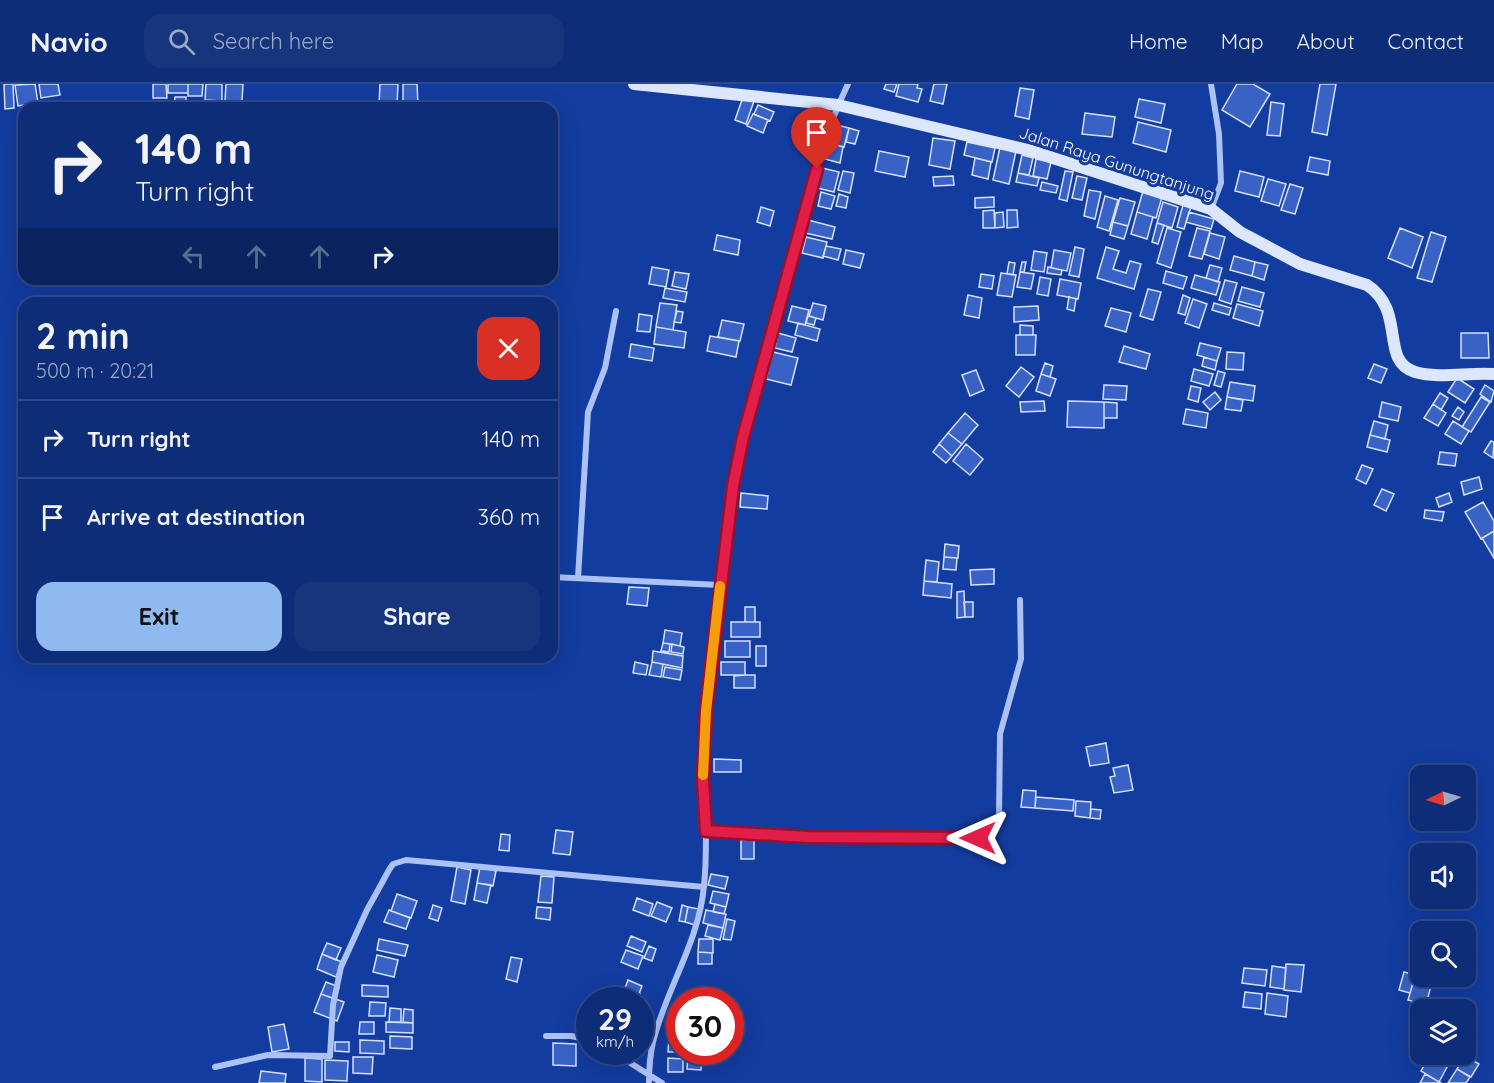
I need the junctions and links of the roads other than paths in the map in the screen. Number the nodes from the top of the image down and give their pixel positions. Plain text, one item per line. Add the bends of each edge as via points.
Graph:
1 (634, 84) edge
2 (848, 84) edge
3 (1211, 84) edge
4 (838, 105) junction
5 (1211, 209) junction
6 (616, 311) dead end
7 (1494, 374) edge
8 (558, 577) edge
9 (578, 578) junction
10 (720, 585) junction
11 (1020, 600) dead end
12 (706, 831) junction
13 (704, 887) junction
14 (546, 1036) dead end
15 (576, 1037) edge
16 (634, 1065) edge
17 (215, 1067) dead end
18 (649, 1074) junction
19 (649, 1083) edge
20 (662, 1083) edge

1 - 4 main road, Jalan Raya Gunungtanjung
2 - 4 street
3 - 5 street via 1221,183
4 - 5 main road, Jalan Raya Gunungtanjung via 1028,150
4 - 10 street via 810,190 743,437
5 - 7 main road, Jalan Raya Gunungtanjung via 1240,232 1300,264 1375,290 1391,317 1395,353 1407,369 1424,374
6 - 9 street via 605,368 588,412
8 - 9 street
9 - 10 street
10 - 12 street via 706,711
11 - 12 street via 1020,659 1000,734 1001,807 996,827 988,835 808,837
12 - 13 street
13 - 17 street via 399,861 389,870 347,950 333,1005 330,1056 268,1054
13 - 18 street via 700,915 658,1025
14 - 15 street
16 - 18 street
18 - 19 street
18 - 20 street

